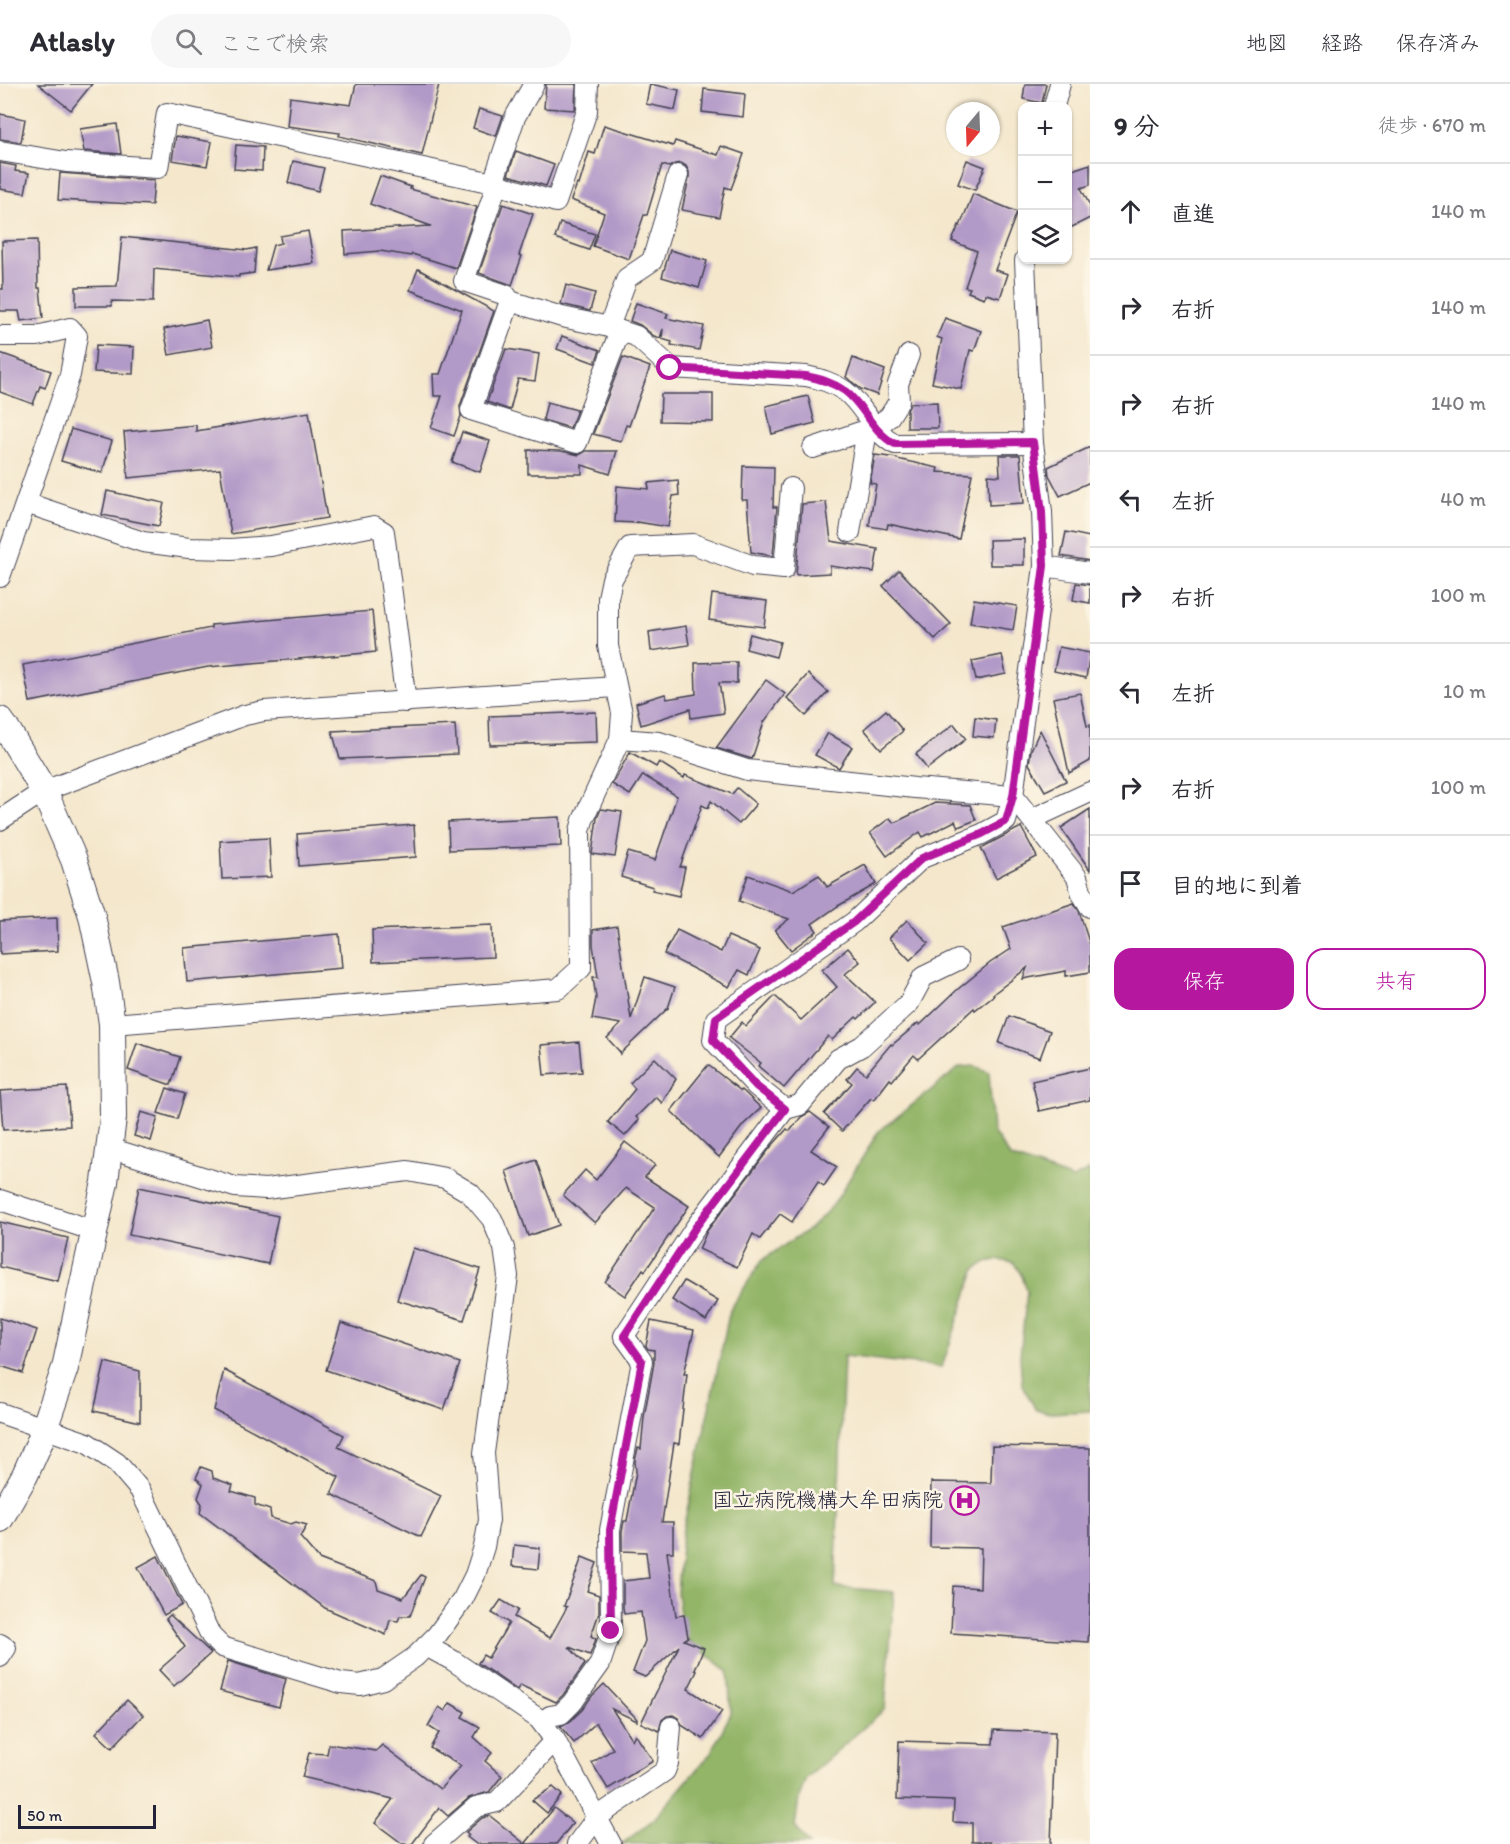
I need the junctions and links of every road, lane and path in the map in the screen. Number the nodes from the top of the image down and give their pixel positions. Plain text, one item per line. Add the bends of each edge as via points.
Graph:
1 (534, 84) edge
2 (588, 84) edge
3 (1060, 84) edge
4 (1055, 102) edge
5 (0, 151) edge
6 (678, 175) dead end
7 (495, 184) junction
8 (1025, 264) edge
9 (510, 302) junction
10 (615, 329) junction
11 (0, 336) edge
12 (909, 355) dead end
13 (871, 429) junction
14 (1033, 442) junction
15 (813, 448) dead end
16 (790, 488) dead end
17 (26, 503) junction
18 (850, 532) dead end
19 (1044, 566) junction
20 (1090, 573) edge
21 (0, 577) edge
22 (616, 687) junction
23 (406, 702) junction
24 (0, 720) edge
25 (620, 739) junction
26 (44, 791) junction
27 (1090, 792) edge
28 (1013, 796) junction
29 (1032, 819) junction
30 (0, 820) edge
31 (1090, 907) edge
32 (958, 960) dead end
33 (112, 1024) junction
34 (785, 1109) junction
35 (109, 1148) junction
36 (0, 1200) edge
37 (95, 1231) junction
38 (0, 1413) edge
39 (45, 1429) junction
40 (0, 1519) edge
41 (0, 1644) edge
42 (426, 1646) junction
43 (0, 1657) edge
44 (550, 1716) dead end
45 (671, 1727) dead end
46 (555, 1740) junction
47 (597, 1817) junction
48 (434, 1844) edge
49 (577, 1844) edge
50 (611, 1844) edge

1 - 7 street via 515,117
2 - 7 street via 587,111 556,202
3 - 4 street
5 - 7 street via 66,162 158,168 167,113
6 - 10 street via 651,261 627,278
7 - 9 street via 464,281 506,295
8 - 14 street
9 - 10 street
9 - 10 street via 471,410 577,443
10 - 13 street via 636,336 670,368 826,380 846,391
11 - 17 street via 37,336 70,328 77,336 70,375
12 - 13 street via 898,384 899,401 889,417
13 - 14 street via 895,444
13 - 15 street
13 - 18 street
14 - 19 street
16 - 22 street via 784,569 753,566 693,543 630,547 612,579 608,598 608,646
17 - 21 street
17 - 23 street via 143,542 189,548 271,546 374,526 384,532
19 - 20 street
19 - 28 street
22 - 23 street
22 - 25 street via 622,713
23 - 26 street via 245,715
24 - 26 street
25 - 28 street via 659,742 747,770
25 - 33 street via 580,831 581,968 558,989
26 - 30 street
26 - 33 street via 74,860 92,915
27 - 29 street
28 - 29 street
28 - 34 street via 1006,821 922,858 854,922 716,1018 713,1040 756,1086
29 - 31 street via 1077,877
32 - 34 street via 923,977 909,1003 862,1046 838,1059 800,1105
33 - 35 street via 113,1118
34 - 44 street via 695,1228 624,1336 642,1361 610,1530 611,1631 600,1664 572,1703 561,1714
35 - 37 street
35 - 42 street via 235,1187 266,1189 408,1171 445,1178 470,1193 492,1219 504,1248 508,1276 484,1453 489,1520 475,1575
36 - 37 street
37 - 39 street via 65,1368
38 - 39 street
39 - 40 street
39 - 42 street via 87,1443 117,1463 140,1490 211,1636 222,1647 341,1683 360,1685 383,1678
41 - 43 street via 6,1648
42 - 46 street via 539,1719
45 - 47 street via 665,1771
46 - 47 street
46 - 48 street via 496,1802 476,1807
47 - 49 street
47 - 50 street

